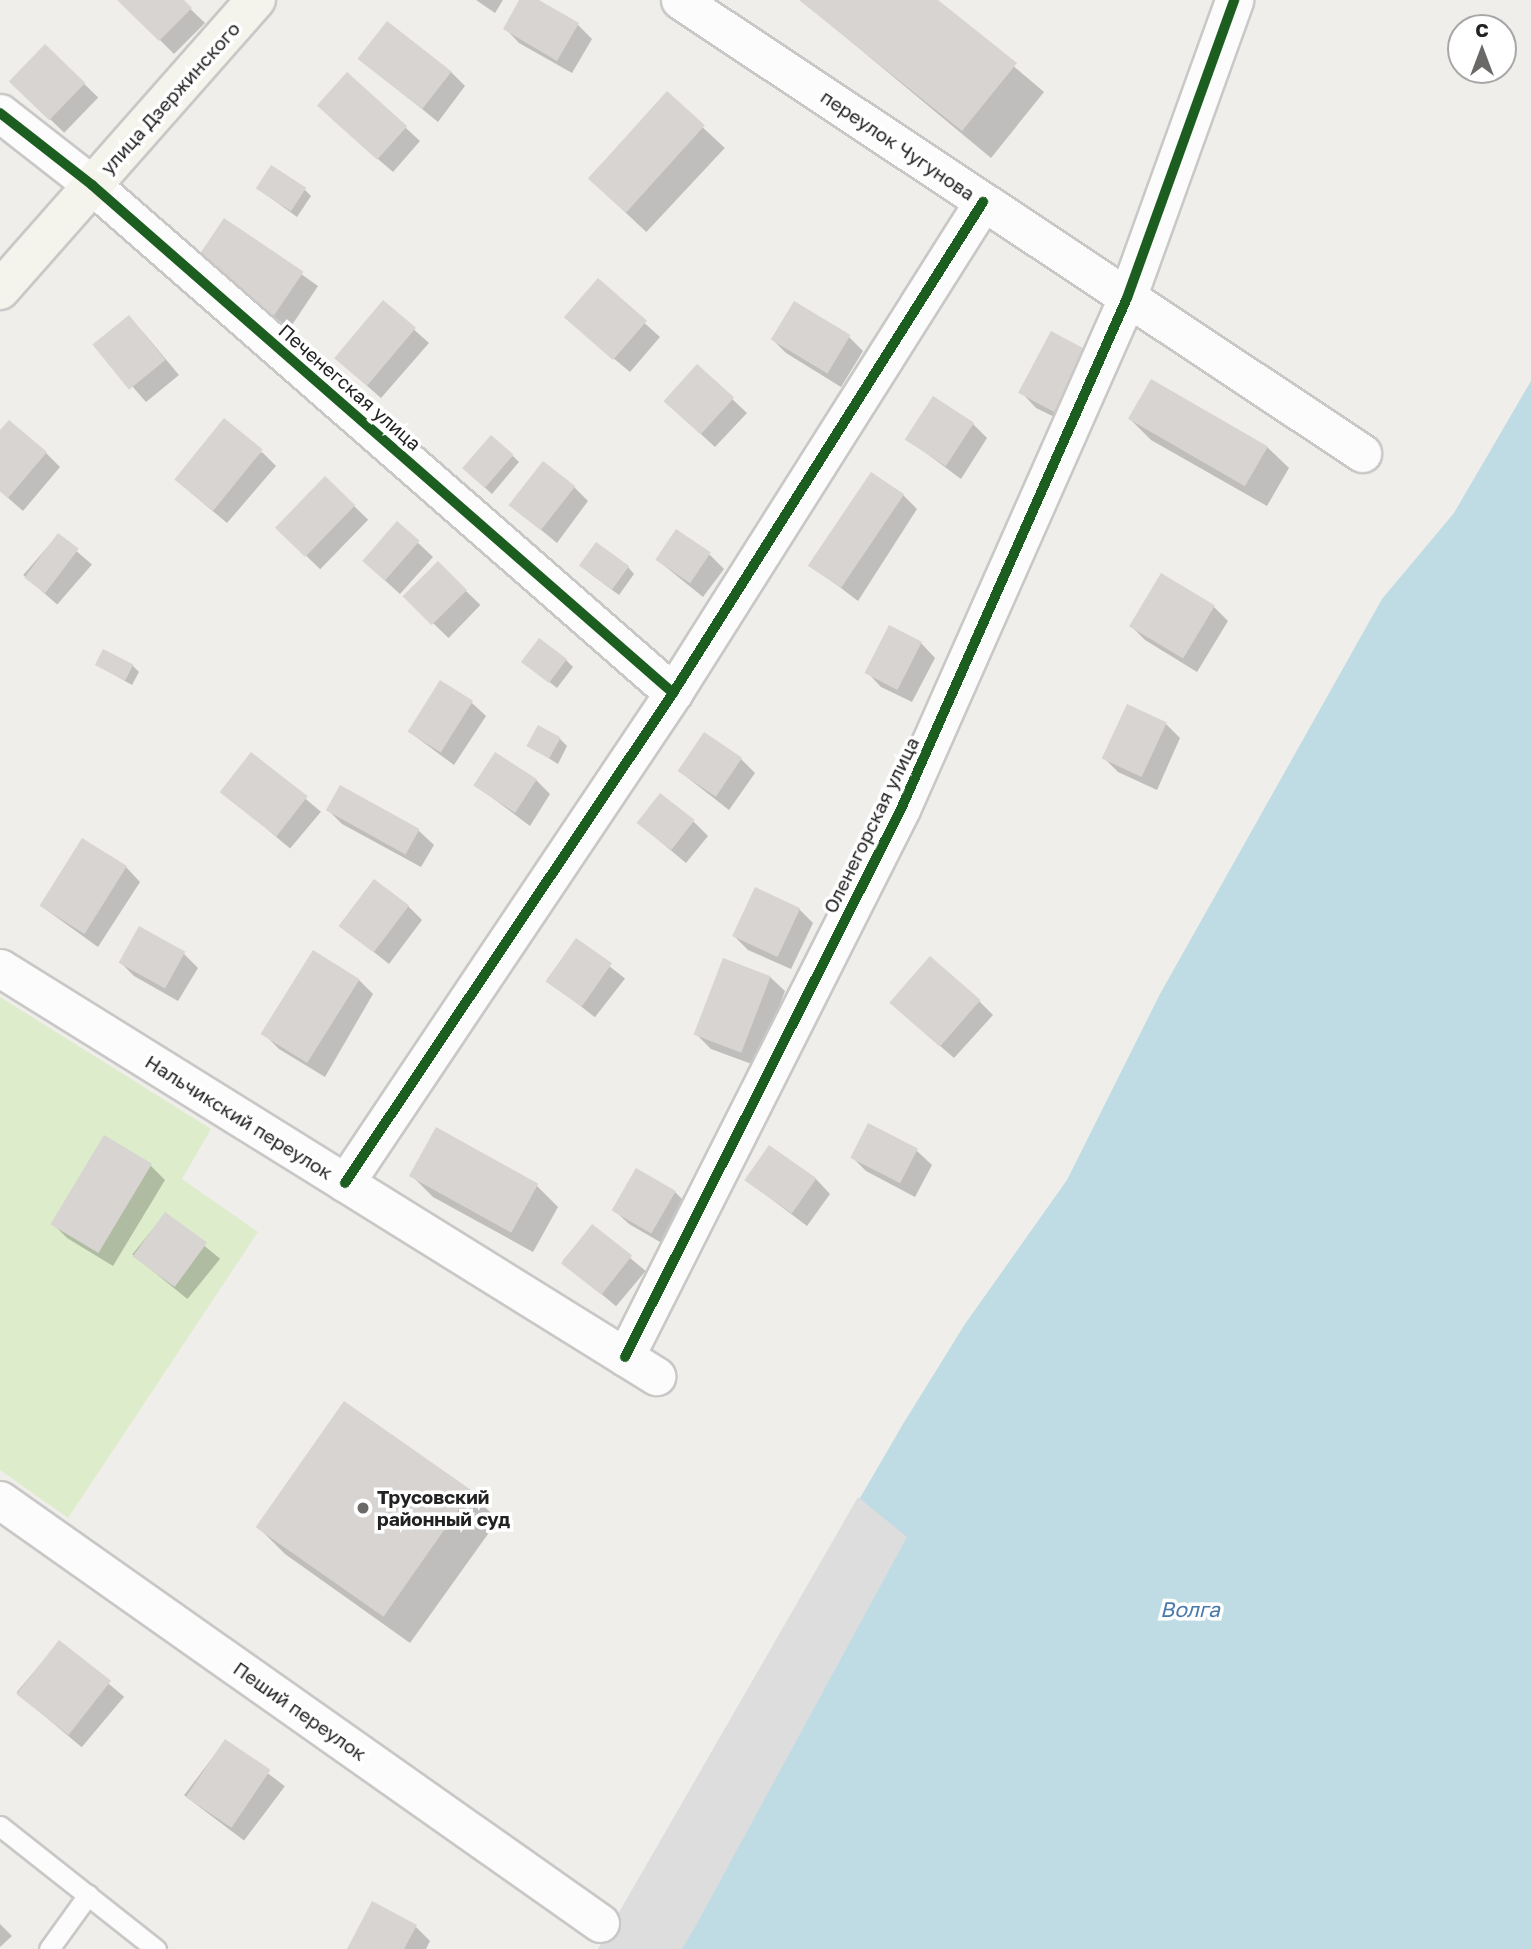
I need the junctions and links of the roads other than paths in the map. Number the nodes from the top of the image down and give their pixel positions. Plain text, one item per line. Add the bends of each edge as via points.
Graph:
1 (256, 0) edge
2 (680, 0) edge
3 (1234, 0) edge
4 (0, 113) edge
5 (92, 185) junction
6 (983, 202) junction
7 (0, 290) edge
8 (1128, 298) junction
9 (1362, 453) dead end
10 (673, 692) junction
11 (0, 968) edge
12 (345, 1183) junction
13 (625, 1357) junction
14 (656, 1376) dead end
15 (0, 1500) edge
16 (0, 1826) edge
17 (88, 1895) junction
18 (600, 1923) dead end
19 (49, 1949) edge
20 (156, 1949) edge

1 - 5 main road, улица Дзержинского
2 - 6 street, переулок Чугунова
3 - 8 street, Оленегорская улица
4 - 5 street, Печенегская улица
5 - 7 main road, улица Дзержинского
5 - 10 street, Печенегская улица
6 - 8 street, переулок Чугунова
6 - 10 street
8 - 9 street, переулок Чугунова
8 - 13 street, Оленегорская улица via 901,809
10 - 12 street
11 - 12 street, Нальчикский переулок
12 - 13 street, Нальчикский переулок
13 - 14 street, Нальчикский переулок
15 - 18 street, Пеший переулок
16 - 17 lane
17 - 19 lane
17 - 20 lane

